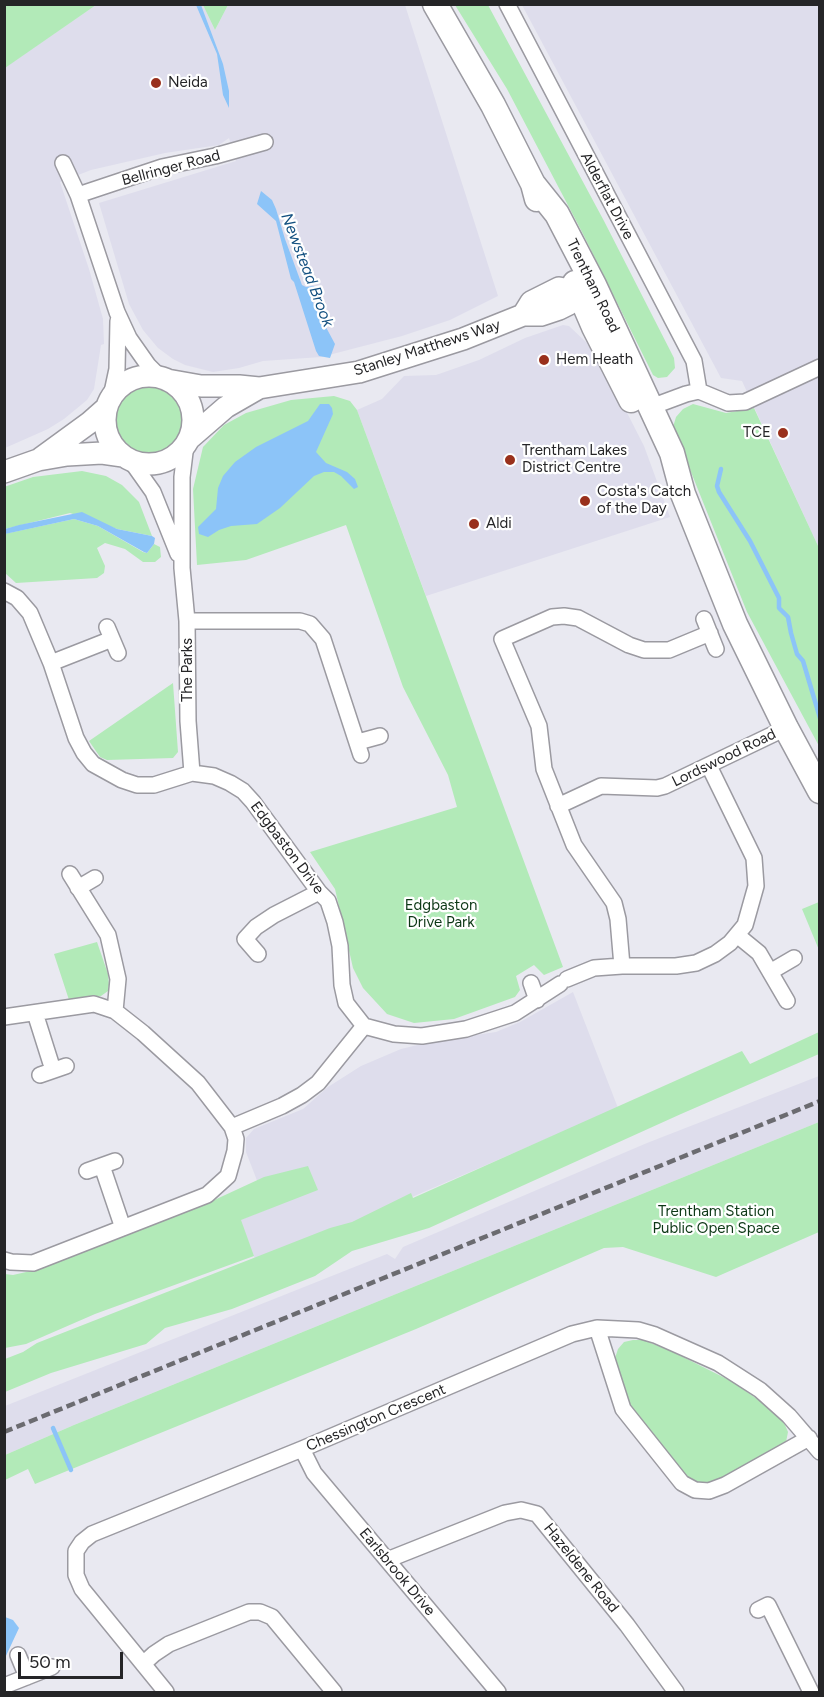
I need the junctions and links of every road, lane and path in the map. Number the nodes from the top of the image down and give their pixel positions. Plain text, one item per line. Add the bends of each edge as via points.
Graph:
1 (435, 4) edge
2 (507, 4) edge
3 (265, 142) dead end
4 (63, 163) dead end
5 (78, 195) junction
6 (587, 288) junction
7 (117, 312) junction
8 (819, 367) edge
9 (164, 379) junction
10 (259, 388) junction
11 (699, 391) junction
12 (109, 403) junction
13 (651, 407) junction
14 (188, 442) junction
15 (127, 458) junction
16 (38, 460) junction
17 (4, 472) edge
18 (683, 494) junction
19 (182, 568) junction
20 (4, 591) edge
21 (187, 621) junction
22 (112, 640) dead end
23 (716, 649) dead end
24 (51, 663) junction
25 (786, 728) junction
26 (380, 736) dead end
27 (709, 766) junction
28 (192, 772) junction
29 (819, 791) edge
30 (558, 806) junction
31 (70, 874) dead end
32 (95, 878) dead end
33 (78, 888) junction
34 (319, 892) junction
35 (737, 935) junction
36 (258, 954) dead end
37 (794, 958) dead end
38 (622, 966) junction
39 (770, 972) junction
40 (531, 983) dead end
41 (537, 1000) junction
42 (788, 1001) dead end
43 (115, 1011) junction
44 (35, 1013) junction
45 (4, 1017) edge
46 (364, 1026) junction
47 (53, 1070) dead end
48 (232, 1127) junction
49 (101, 1166) dead end
50 (123, 1228) junction
51 (4, 1260) edge
52 (597, 1328) junction
53 (809, 1438) junction
54 (302, 1449) junction
55 (819, 1452) edge
56 (387, 1560) junction
57 (768, 1605) dead end
58 (18, 1656) dead end
59 (143, 1664) junction
60 (52, 1667) dead end
61 (27, 1677) junction
62 (4, 1686) edge
63 (166, 1692) edge
64 (334, 1692) edge
65 (498, 1692) edge
66 (676, 1692) edge
67 (811, 1692) edge

1 - 6 main road, Trentham Road via 533,184 557,214
2 - 11 street, Alderflat Drive via 694,361
3 - 5 street, Bellringer Road via 162,167
4 - 5 street
5 - 7 street
6 - 10 main road, Stanley Matthews Way via 560,288 531,302 523,315 359,372
6 - 13 main road, Trentham Road
6 - 18 main road, Trentham Road via 594,327 660,461
7 - 9 street via 129,338 148,365
7 - 12 street via 117,369
8 - 11 street via 745,402 728,403
9 - 10 main road, Stanley Matthews Way via 201,386
9 - 12 main road via 149,376 130,380 119,387
9 - 14 main road via 182,392 192,408 193,427
10 - 14 main road, Stanley Matthews Way via 226,407
11 - 13 street
12 - 15 main road via 106,432 114,448
12 - 16 main road via 89,423
13 - 18 main road, Trentham Road via 672,453
14 - 15 main road via 171,459 158,464 144,465
14 - 19 street, The Parks via 182,477
15 - 16 main road via 92,453
15 - 19 street, The Parks via 158,503
16 - 17 main road
18 - 25 main road, Trentham Road via 735,624
19 - 21 street, The Parks
20 - 24 street via 17,598 30,614
21 - 26 street via 310,624 323,639 360,749
21 - 28 street, The Parks
22 - 24 street
23 - 30 street via 707,626 669,650 644,650 564,615 502,639 539,726 544,769
24 - 28 street via 76,738 93,764 137,785 154,785
25 - 27 street, Lordswood Road
25 - 29 main road, Trentham Road
27 - 30 street, Lordswood Road via 657,788 601,786
27 - 35 street via 754,858 757,872 754,898 745,925
28 - 34 street, Edgbaston Drive via 214,776 243,791
30 - 38 street via 574,845 614,903
31 - 33 street
32 - 33 street
33 - 43 street via 108,935 118,979
34 - 36 street via 240,934
34 - 46 street, Edgbaston Drive via 328,901 335,922 346,1003
35 - 38 street via 715,954 696,963
35 - 39 street via 759,952
37 - 39 street
38 - 41 street via 594,968
39 - 42 street
40 - 41 street
41 - 46 street via 488,1023 422,1036
43 - 44 street via 94,1004
43 - 48 street via 198,1083
44 - 45 street
44 - 47 street
46 - 48 street via 318,1083 282,1106
48 - 50 street via 236,1139 228,1176 207,1196
49 - 50 street
50 - 51 street via 33,1263
52 - 53 street, Chessington Crescent via 638,1330 718,1363 760,1390
52 - 53 street via 623,1410 682,1483 694,1490 710,1491 725,1485
52 - 54 street, Chessington Crescent via 572,1334
53 - 55 street, Chessington Crescent
54 - 56 street, Earlsbrook Drive via 314,1473
54 - 59 street, Chessington Crescent via 92,1534 76,1551 76,1575 82,1589
56 - 65 street, Earlsbrook Drive
56 - 66 street, Hazeldene Road via 505,1513 521,1510 537,1514
57 - 67 street
58 - 61 street
59 - 63 street, Chessington Crescent
59 - 64 street via 169,1644 249,1612 260,1612 272,1617
60 - 61 street
61 - 62 street

